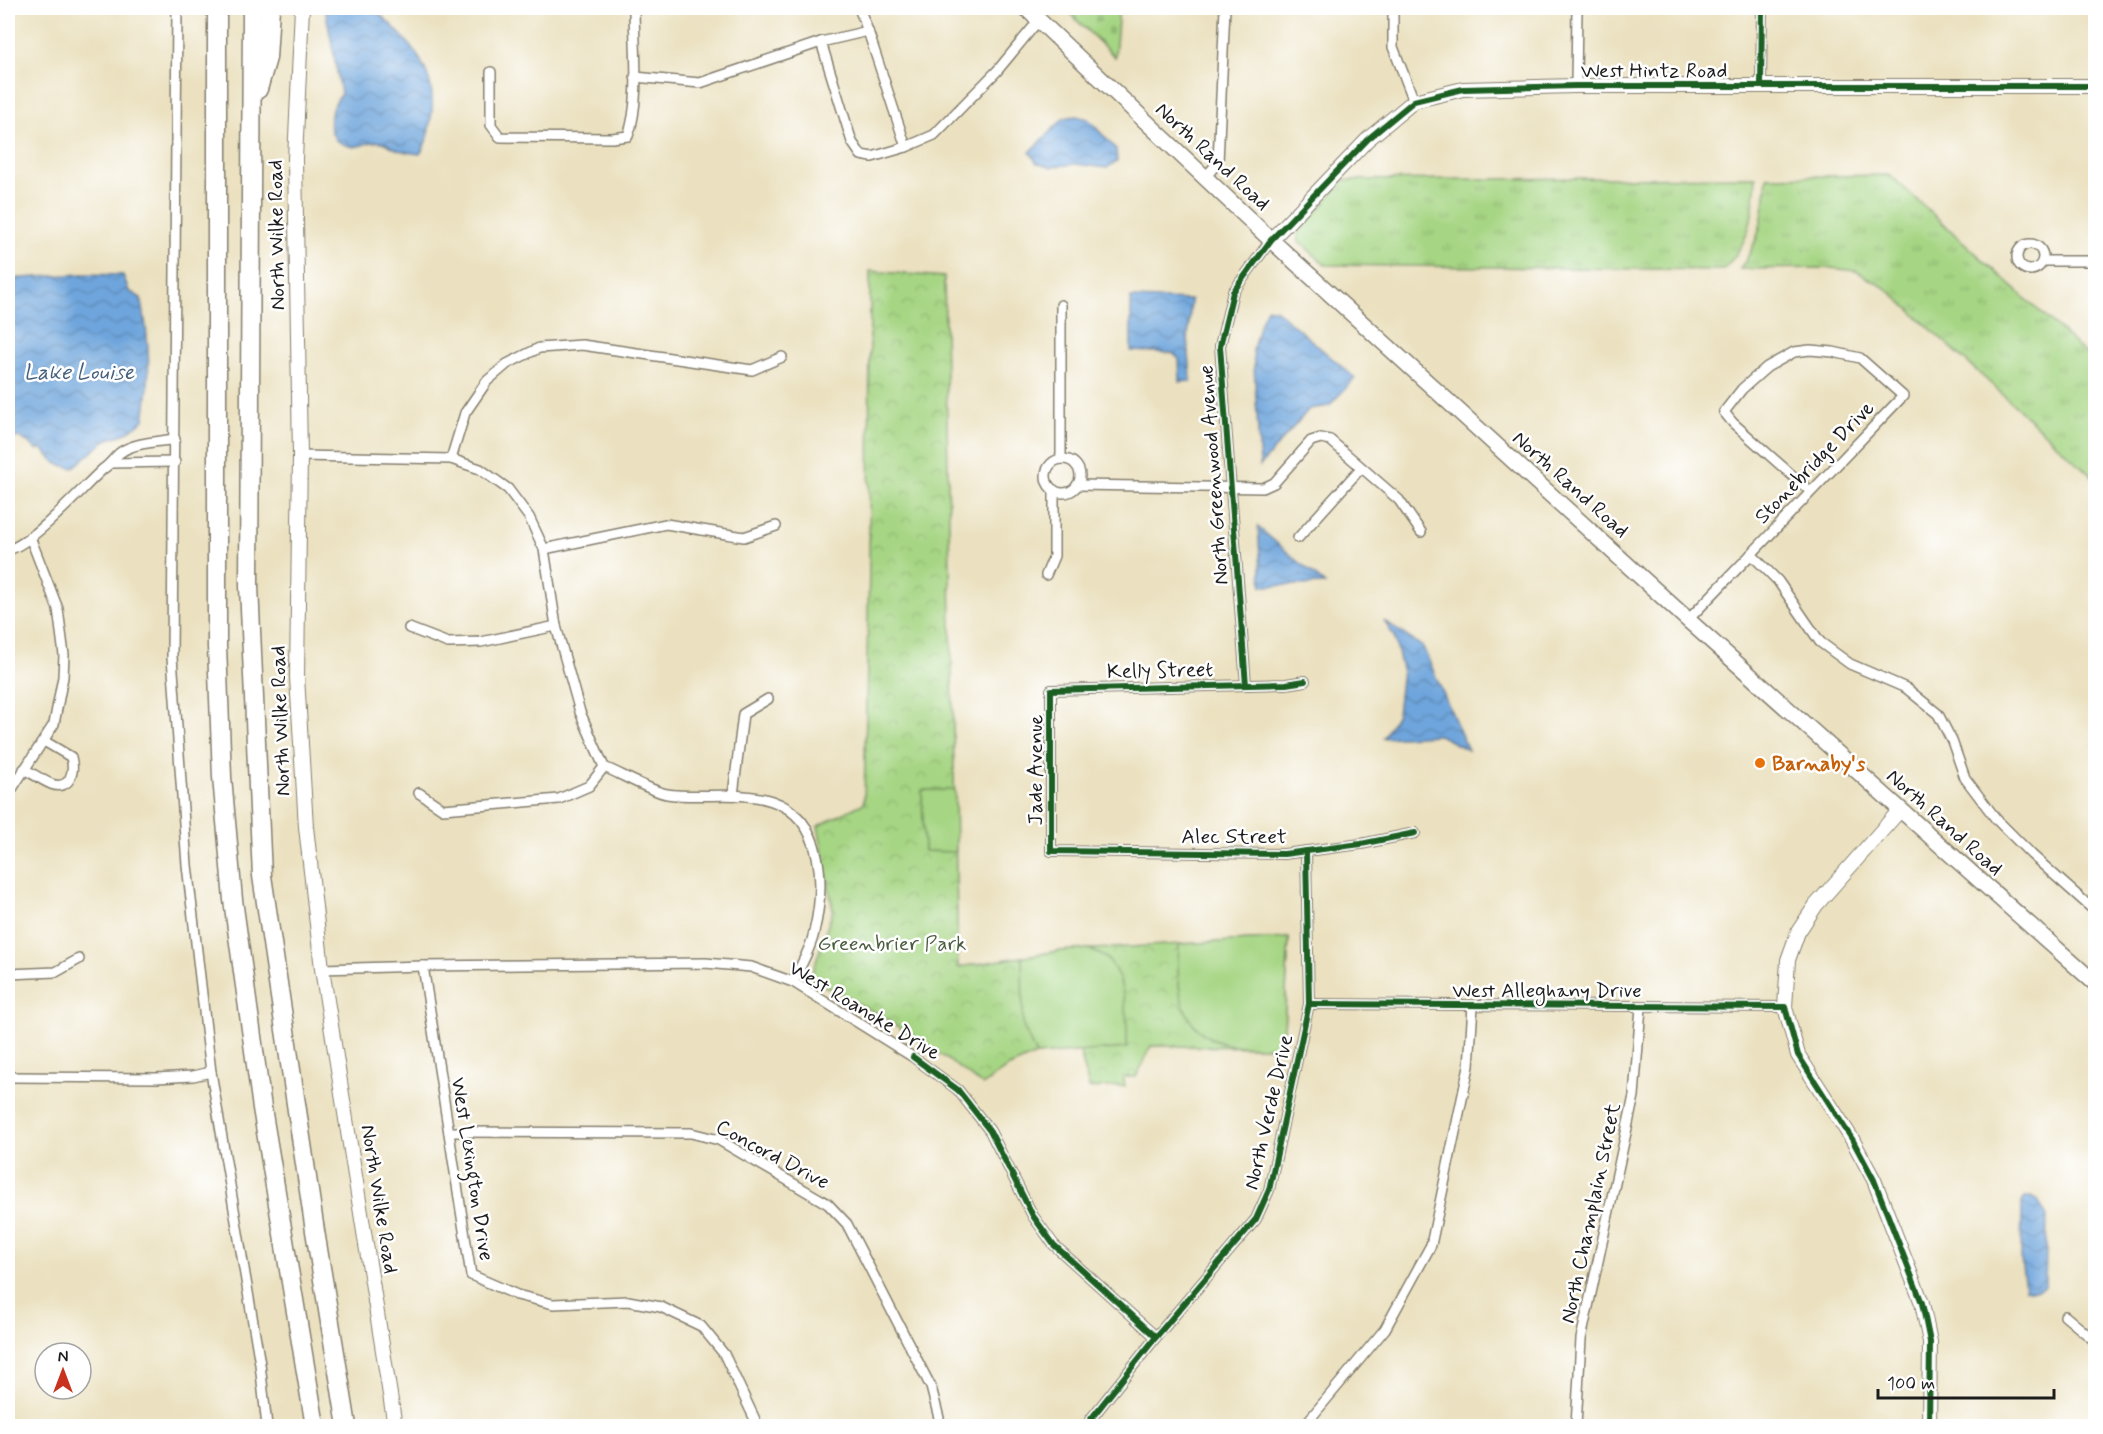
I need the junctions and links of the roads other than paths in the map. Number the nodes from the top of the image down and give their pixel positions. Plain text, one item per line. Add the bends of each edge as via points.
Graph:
1 (177, 8) edge
2 (218, 8) edge
3 (252, 8) edge
4 (270, 8) edge
5 (302, 8) edge
6 (634, 8) edge
7 (859, 8) edge
8 (1026, 8) edge
9 (1225, 8) edge
10 (1393, 8) edge
11 (1577, 8) edge
12 (1762, 8) edge
13 (1040, 20) junction
14 (868, 31) junction
15 (821, 42) junction
16 (491, 72) dead end
17 (635, 77) junction
18 (1576, 86) junction
19 (1761, 86) junction
20 (2096, 86) edge
21 (1414, 101) junction
22 (252, 111) junction
23 (906, 147) junction
24 (1205, 177) junction
25 (1271, 240) junction
26 (2043, 261) dead end
27 (2096, 261) edge
28 (1061, 305) dead end
29 (782, 357) dead end
30 (175, 439) junction
31 (300, 456) junction
32 (451, 459) junction
33 (1061, 459) junction
34 (175, 462) junction
35 (112, 463) junction
36 (1361, 468) junction
37 (1077, 485) junction
38 (1230, 488) junction
39 (1054, 490) junction
40 (1810, 491) junction
41 (776, 526) dead end
42 (1421, 532) dead end
43 (30, 537) junction
44 (1298, 538) dead end
45 (544, 549) junction
46 (8, 550) edge
47 (1750, 554) junction
48 (1046, 575) dead end
49 (1688, 620) junction
50 (556, 626) junction
51 (409, 628) dead end
52 (1305, 681) dead end
53 (1246, 685) junction
54 (1051, 690) joint
55 (768, 699) dead end
56 (44, 741) junction
57 (604, 767) junction
58 (24, 769) junction
59 (419, 793) dead end
60 (8, 795) edge
61 (733, 795) junction
62 (1900, 810) junction
63 (1415, 833) dead end
64 (1051, 851) joint
65 (1306, 851) junction
66 (2096, 912) edge
67 (79, 959) dead end
68 (423, 966) junction
69 (322, 969) junction
70 (8, 974) edge
71 (793, 982) junction
72 (2096, 984) edge
73 (1309, 1004) junction
74 (1473, 1006) junction
75 (1641, 1007) junction
76 (1785, 1007) junction
77 (211, 1072) junction
78 (8, 1077) edge
79 (449, 1132) junction
80 (2066, 1316) dead end
81 (1156, 1337) junction
82 (2096, 1342) edge
83 (267, 1426) edge
84 (315, 1426) edge
85 (347, 1426) edge
86 (395, 1426) edge
87 (758, 1426) edge
88 (940, 1426) edge
89 (1087, 1426) edge
90 (1304, 1426) edge
91 (1576, 1426) edge
92 (1929, 1426) edge

1 - 30 street
2 - 84 highway via 218,646 222,777 233,900 260,1096
3 - 22 highway
4 - 22 highway via 267,58
5 - 31 street, North Wilke Road via 295,159
6 - 17 street
7 - 14 street
8 - 13 main road, North Rand Road
9 - 24 street via 1218,162
10 - 21 street via 1393,47
11 - 18 street
12 - 19 street
13 - 23 street via 934,135
13 - 24 main road, North Rand Road
14 - 15 street
14 - 23 street
15 - 17 street via 700,83
15 - 23 street via 857,151 872,157
16 - 17 street via 491,126 500,136 628,136 633,122
18 - 19 street, West Hintz Road
18 - 21 street, West Hintz Road via 1463,89
19 - 20 street, West Hintz Road
21 - 25 street, West Hintz Road via 1368,140
22 - 85 highway via 249,586 262,876
24 - 25 main road, North Rand Road
25 - 38 street, North Greenwood Avenue via 1233,292 1220,346
25 - 49 main road, North Rand Road
26 - 27 street
28 - 33 street
29 - 32 street via 752,370 582,345 539,348 507,364 487,381 465,413
30 - 34 street
30 - 35 street via 121,452
31 - 32 street
31 - 69 street, North Wilke Road via 297,677 306,827
32 - 45 street via 480,469 508,489 529,517
33 - 37 street via 1071,461 1079,470
33 - 39 street via 1052,463 1047,474
34 - 35 street
34 - 77 street via 172,657 187,865
35 - 43 street
36 - 38 street via 1330,440 1321,438 1311,441 1274,483 1263,488
36 - 42 street via 1399,500
36 - 44 street
37 - 38 street
37 - 39 street via 1069,491
38 - 53 street, North Greenwood Avenue
39 - 48 street via 1054,556
40 - 40 street, Stonebridge Drive via 1903,396 1860,358 1833,352 1794,352 1767,367 1724,412
40 - 47 street, Stonebridge Drive
41 - 45 street via 744,537 666,524
43 - 46 street
43 - 56 street via 58,609 64,655 54,724
45 - 50 street
47 - 49 street, Stonebridge Drive
47 - 66 street, Stonebridge Drive via 1778,581 1820,642 1850,664 1906,688 1938,714 1965,778 1996,819
49 - 62 main road, North Rand Road
50 - 51 street via 481,642 448,644
50 - 57 street via 580,712
52 - 53 street, Kelly Street
53 - 54 street, Kelly Street
54 - 64 street, Jade Avenue
55 - 61 street via 743,714
56 - 58 street
56 - 58 street via 71,757 73,774 69,781 53,785
57 - 59 street via 589,786 559,799 443,809
57 - 61 street via 665,794
58 - 60 street
61 - 71 street via 772,801 796,815 811,834 818,861 819,895 814,933
62 - 72 main road, North Rand Road
62 - 76 street via 1816,904 1798,932 1788,960
63 - 65 street, Alec Street
64 - 65 street, Alec Street
65 - 73 street, North Verde Drive
67 - 70 street via 56,972
68 - 69 street, West Roanoke Drive
68 - 71 street, West Roanoke Drive via 705,963 751,967
68 - 79 street, West Lexington Drive
69 - 86 street, North Wilke Road
71 - 81 street, West Roanoke Drive via 958,1090 990,1131 1033,1216 1054,1245
73 - 74 street, West Alleghany Drive
73 - 81 street, North Verde Drive via 1269,1190 1256,1220
74 - 75 street, West Alleghany Drive
74 - 90 street via 1469,1066 1431,1245 1385,1329
75 - 76 street, West Alleghany Drive
75 - 91 street, North Champlain Street via 1634,1096 1581,1339
76 - 92 street via 1798,1055 1874,1180 1922,1303 1930,1342
77 - 78 street via 156,1078
77 - 83 street
79 - 87 street, West Lexington Drive via 471,1275 517,1295 553,1304 628,1301 661,1307 700,1326 724,1354
79 - 88 street, Concord Drive via 691,1133 719,1140 828,1204 847,1224 931,1387
80 - 82 street
81 - 89 street, North Verde Drive

